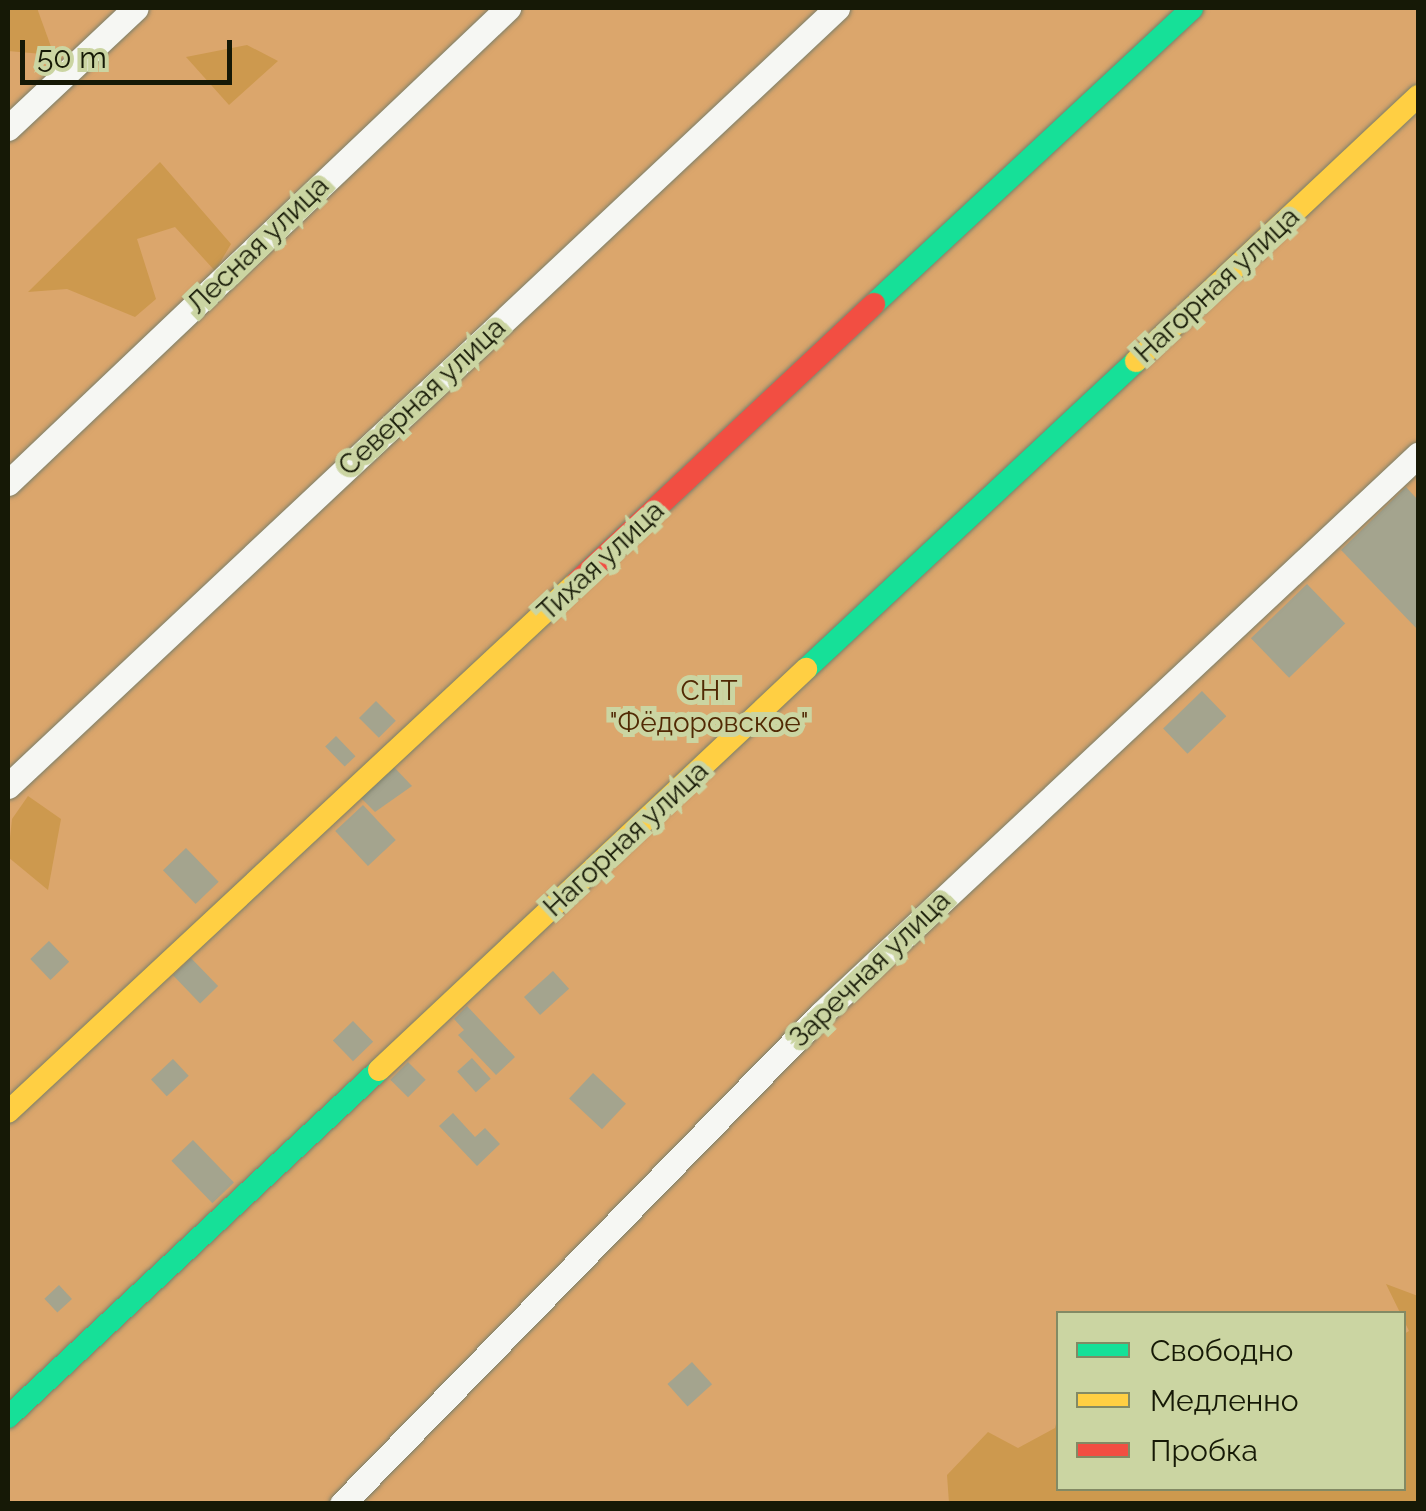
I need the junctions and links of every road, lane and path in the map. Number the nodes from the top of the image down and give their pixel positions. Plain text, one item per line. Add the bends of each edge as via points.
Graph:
1 (136, 8) edge
2 (508, 8) edge
3 (837, 8) edge
4 (1192, 8) edge
5 (1418, 96) edge
6 (8, 128) edge
7 (1418, 455) edge
8 (8, 483) edge
9 (8, 786) edge
10 (8, 1112) edge
11 (8, 1417) edge
12 (342, 1504) edge

1 - 6 street
2 - 8 street, Лесная улица
3 - 9 street, Северная улица
4 - 10 street, Тихая улица
5 - 11 street, Нагорная улица
7 - 12 street, Заречная улица via 821,1014

